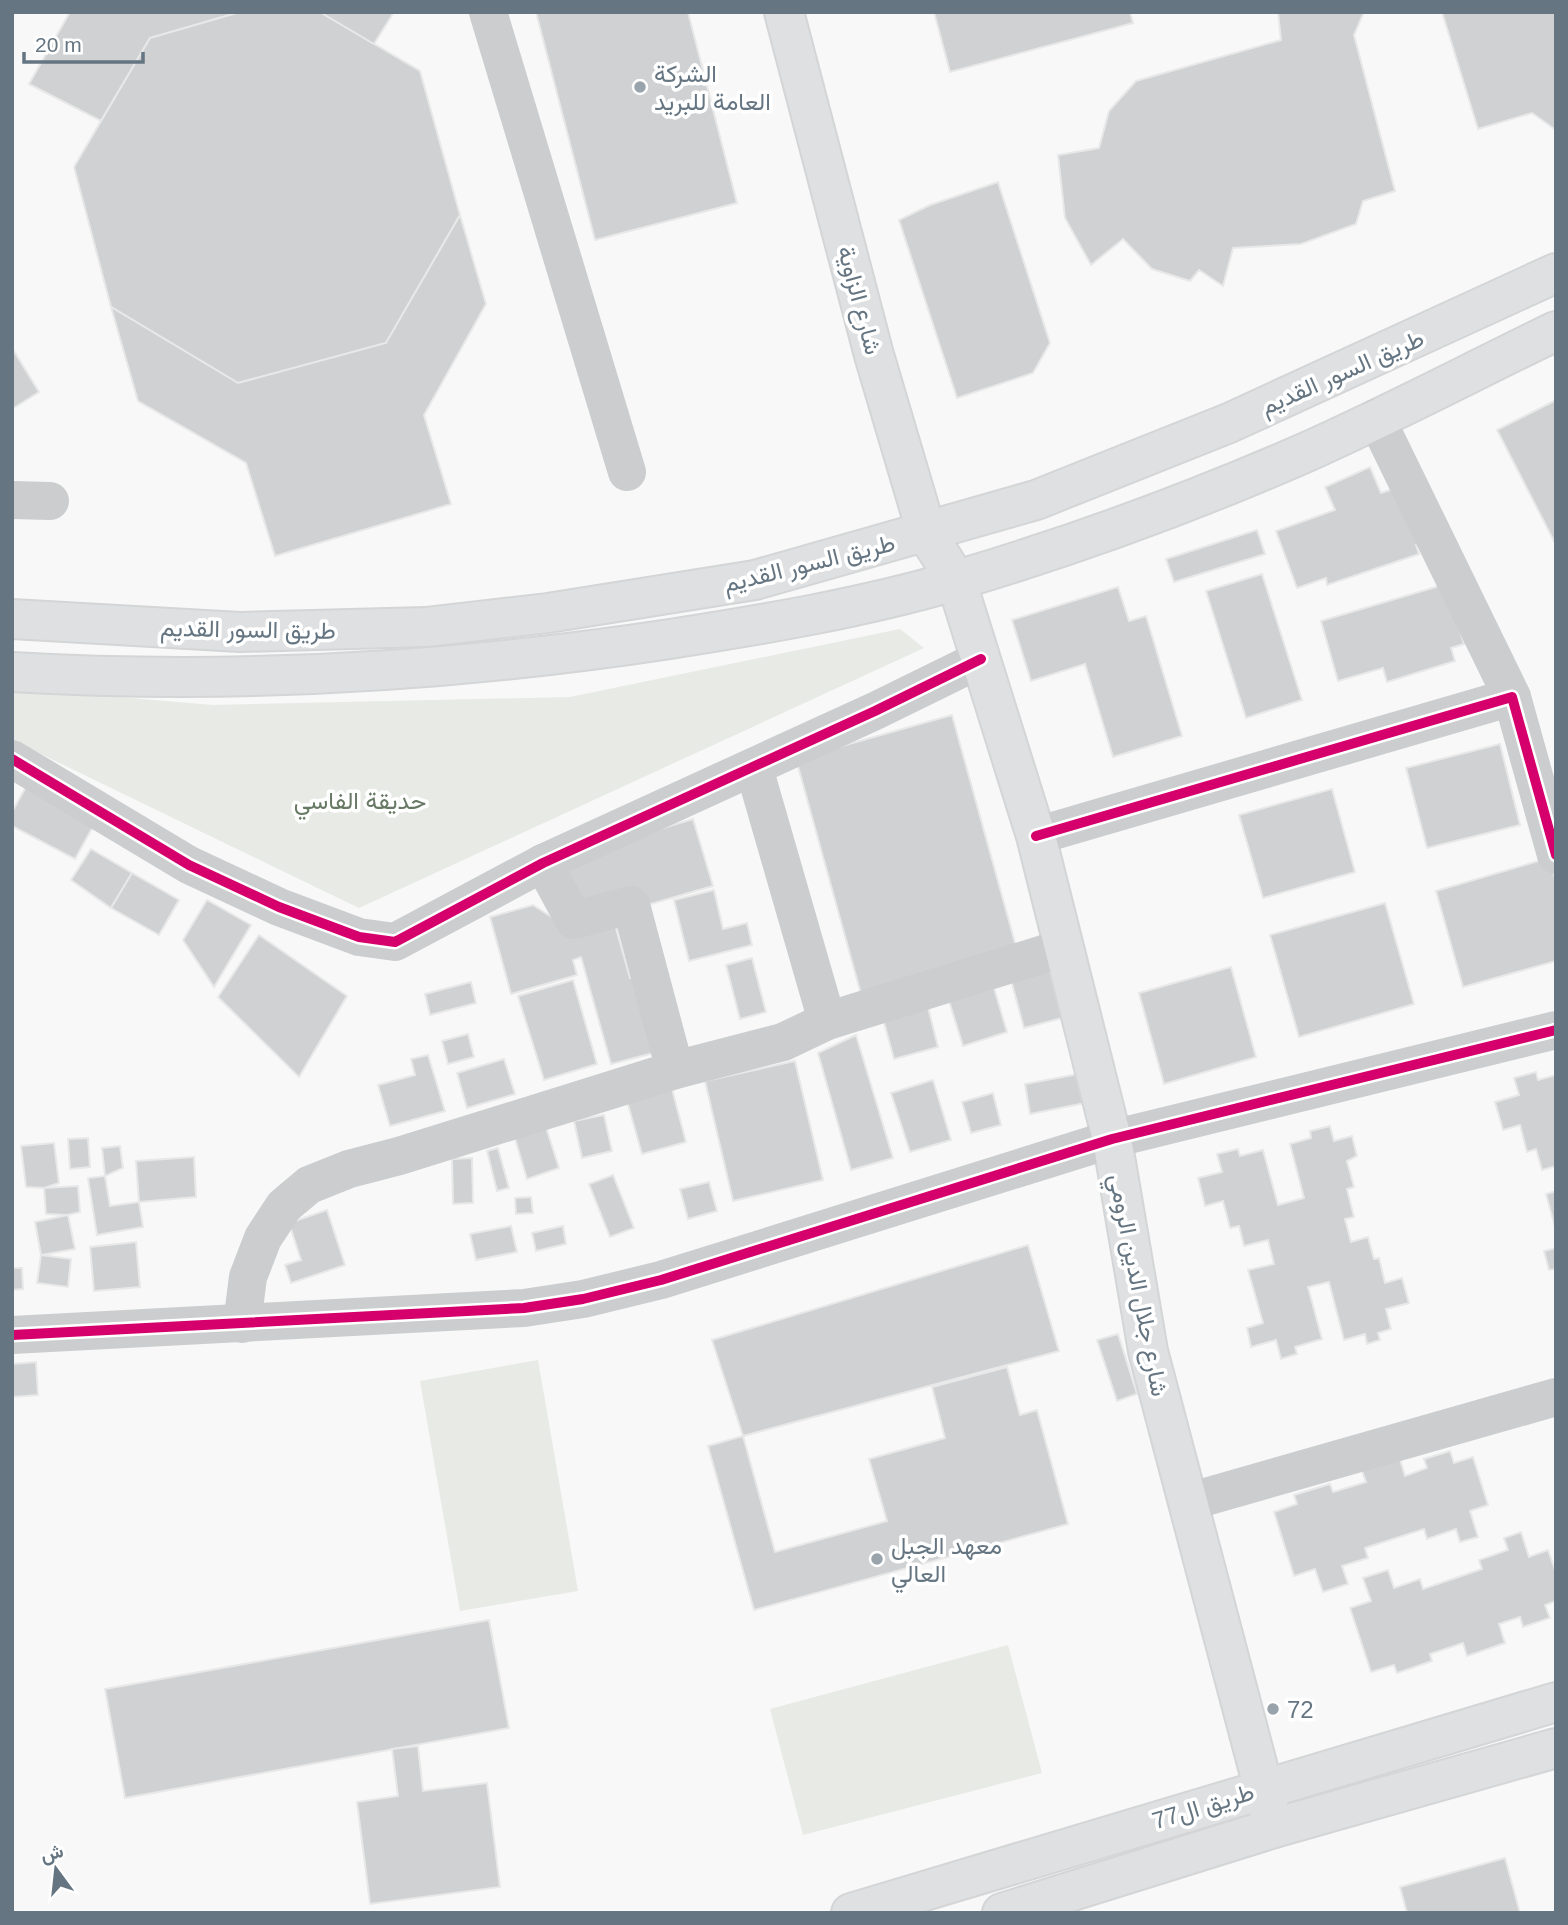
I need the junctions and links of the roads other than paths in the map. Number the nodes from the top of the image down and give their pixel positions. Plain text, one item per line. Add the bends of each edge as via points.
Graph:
1 (488, 12) edge
2 (785, 12) edge
3 (1556, 273) edge
4 (1556, 331) edge
5 (1376, 418) junction
6 (627, 472) dead end
7 (12, 500) edge
8 (50, 501) dead end
9 (927, 534) junction
10 (956, 580) junction
11 (12, 619) edge
12 (81, 624) junction
13 (981, 659) junction
14 (12, 672) edge
15 (78, 676) junction
16 (1512, 697) junction
17 (14, 763) edge
18 (754, 768) junction
19 (1036, 836) junction
20 (1556, 855) edge
21 (543, 863) junction
22 (1063, 948) junction
23 (827, 1021) junction
24 (1556, 1030) edge
25 (675, 1070) junction
26 (1112, 1139) junction
27 (242, 1324) junction
28 (12, 1335) edge
29 (1556, 1397) edge
30 (1188, 1502) junction
31 (1556, 1702) edge
32 (1556, 1748) edge
33 (1264, 1788) junction
34 (1275, 1828) junction
35 (851, 1913) edge
36 (1002, 1913) edge

1 - 6 street
2 - 9 main road, شارع الزاوية via 874,355
3 - 9 main road, طريق السور القديم via 1228,424 1036,500
4 - 5 main road, طريق السور القديم
5 - 10 main road, طريق السور القديم via 1206,493
5 - 16 street
7 - 8 street
9 - 10 main road, شارع الزاوية
9 - 12 main road, طريق السور القديم via 755,580 426,628 240,632
10 - 13 main road, شارع جلال الدين الرومي
10 - 15 main road, طريق السور القديم via 792,620 494,663 338,675
11 - 12 main road, طريق السور القديم
12 - 15 main road
13 - 18 street
13 - 19 main road, شارع جلال الدين الرومي
14 - 15 main road, طريق السور القديم
16 - 19 street
16 - 20 street
17 - 21 street via 189,865 359,937 395,942
18 - 21 street
18 - 23 street
19 - 22 main road, شارع جلال الدين الرومي
21 - 25 street via 574,920 631,905
22 - 23 street
22 - 26 main road, شارع جلال الدين الرومي
23 - 25 street via 783,1042
24 - 26 street
25 - 27 street via 309,1185 284,1206 262,1238 248,1277
26 - 27 street via 661,1280 583,1299 524,1308
26 - 30 main road, شارع جلال الدين الرومي via 1148,1351
27 - 28 street
29 - 30 street
30 - 33 main road, شارع جلال الدين الرومي
31 - 33 main road, طريق ال77
32 - 34 main road
33 - 34 main road, شارع جلال الدين الرومي
33 - 35 main road, طريق ال77
34 - 36 main road

